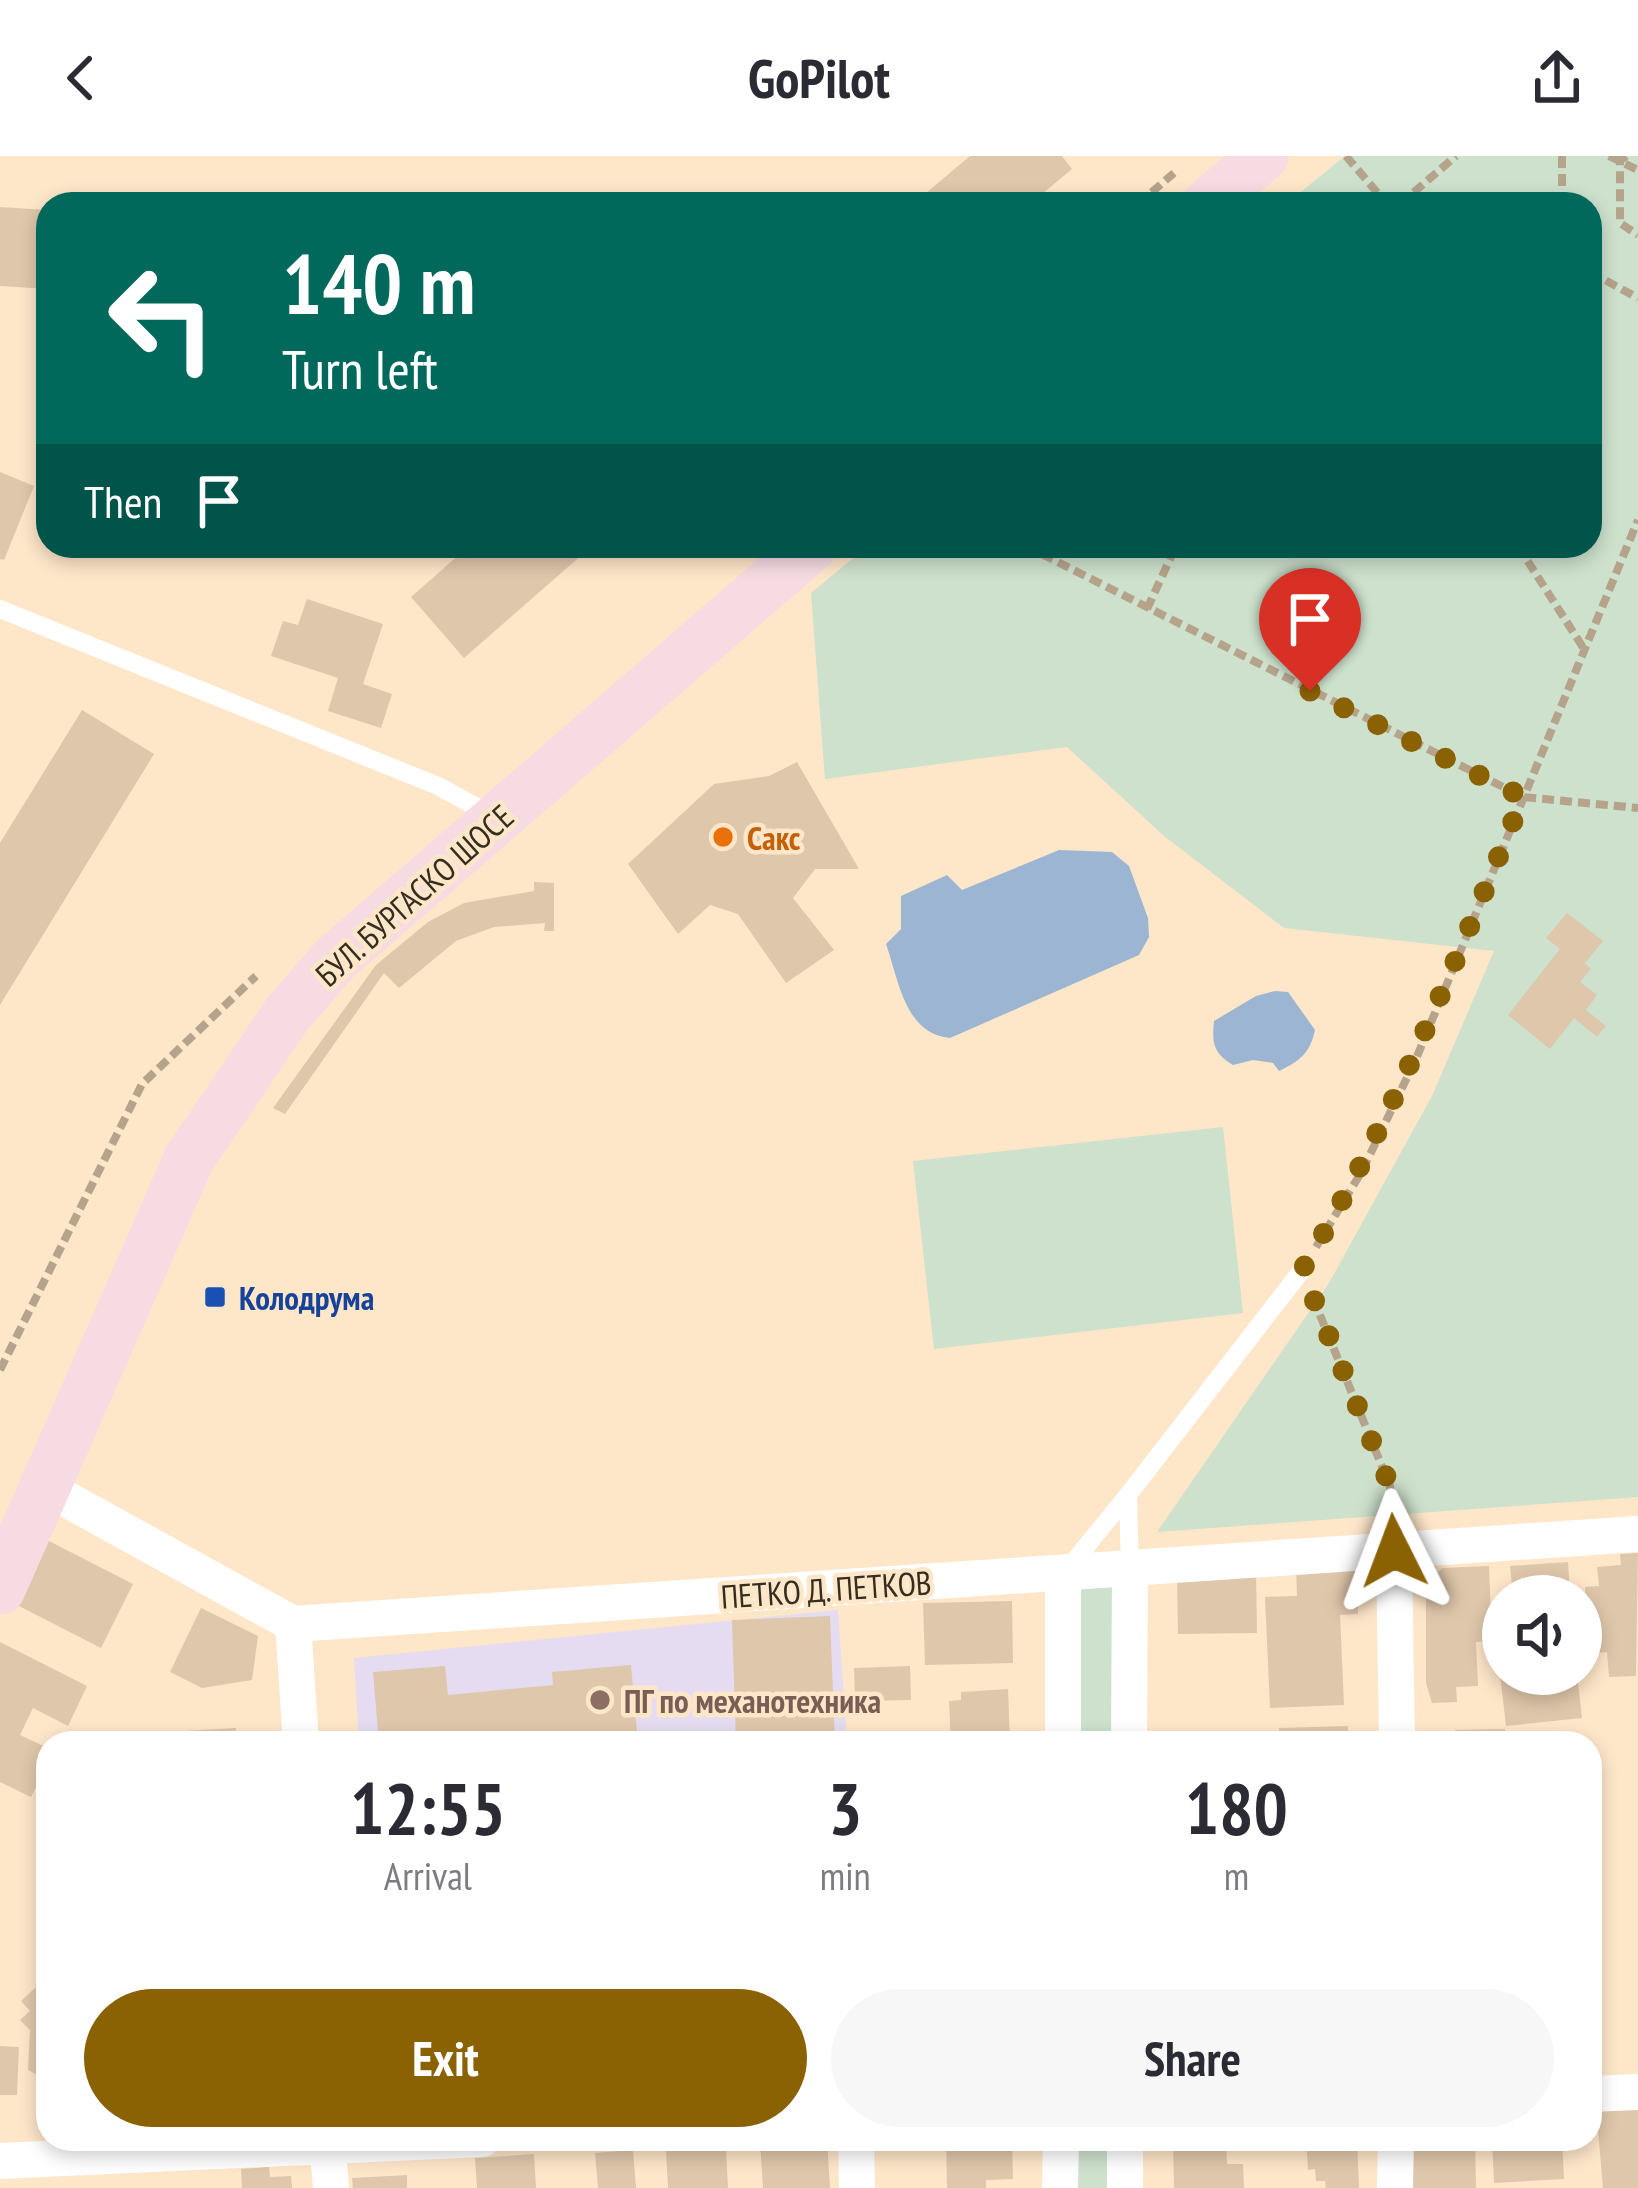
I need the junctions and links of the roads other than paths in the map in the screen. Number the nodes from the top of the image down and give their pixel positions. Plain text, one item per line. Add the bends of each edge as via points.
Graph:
1 (1263, 156) edge
2 (1194, 186) edge
3 (798, 558) edge
4 (0, 609) edge
5 (497, 818) junction
6 (1302, 1270) road end
7 (47, 1490) junction
8 (1128, 1496) junction
9 (1638, 1534) edge
10 (1394, 1551) junction
11 (1130, 1569) junction
12 (1063, 1574) junction
13 (0, 1589) edge
14 (293, 1624) junction
15 (300, 1731) edge
16 (1063, 1731) edge
17 (1129, 1731) edge
18 (1397, 1731) edge
19 (1638, 2092) edge
20 (1602, 2093) edge
21 (182, 2151) edge
22 (329, 2151) edge
23 (856, 2151) edge
24 (1061, 2151) edge
25 (1126, 2151) edge
26 (1396, 2151) edge
27 (0, 2161) edge
28 (331, 2188) edge
29 (857, 2188) edge
30 (1060, 2188) edge
31 (1125, 2188) edge
32 (1395, 2188) edge

1 - 2 main road
3 - 5 main road, БУЛ. БУРГАСКО ШОСЕ
4 - 5 lane via 438,786
5 - 7 main road, БУЛ. БУРГАСКО ШОСЕ via 335,959 288,1013 189,1159
6 - 8 lane
7 - 13 main road, БУЛ. БУРГАСКО ШОСЕ
7 - 14 street
8 - 11 lane
8 - 12 lane
9 - 10 street, ПЕТКО Д. ПЕТКОВ
10 - 11 street, ПЕТКО Д. ПЕТКОВ
10 - 18 street
11 - 12 street, ПЕТКО Д. ПЕТКОВ
11 - 17 street
12 - 14 street, ПЕТКО Д. ПЕТКОВ
12 - 16 street
14 - 15 street
19 - 20 street
21 - 27 street
22 - 28 street
23 - 29 street
24 - 30 street
25 - 31 street
26 - 32 street

